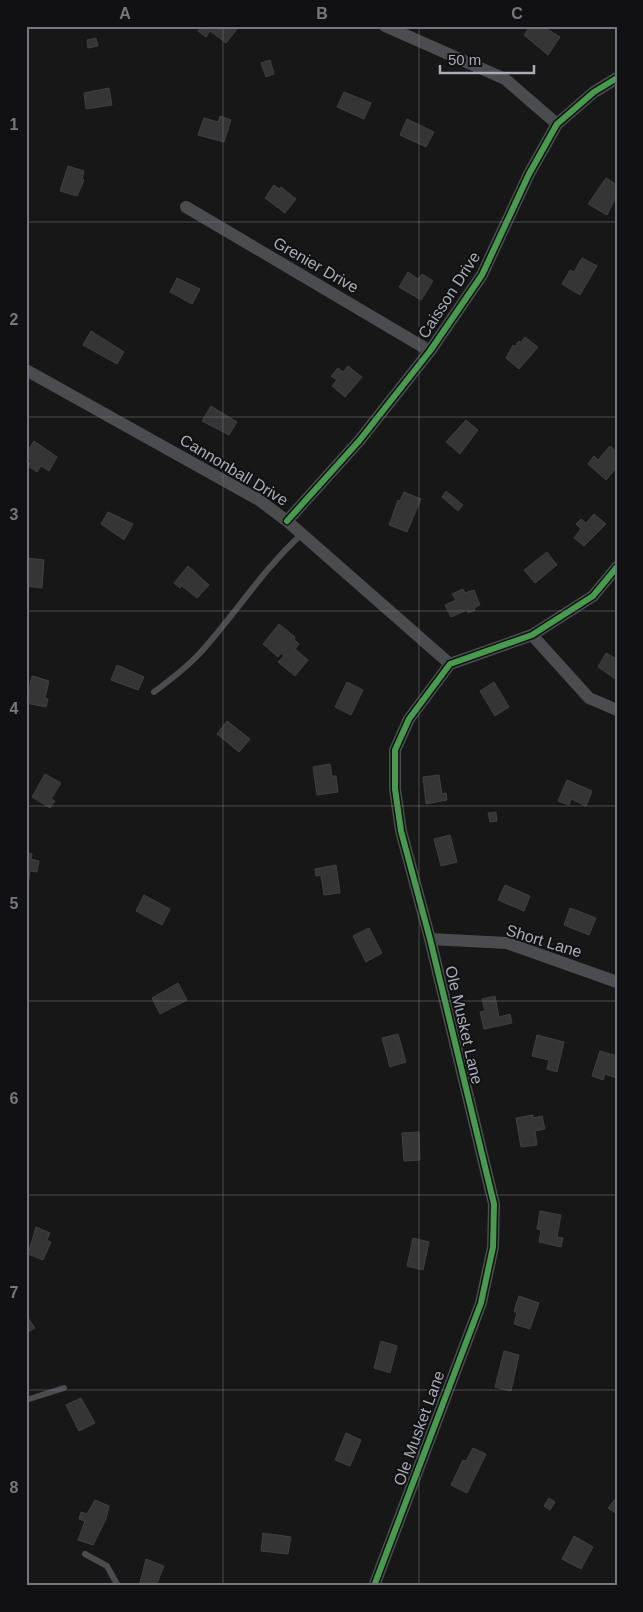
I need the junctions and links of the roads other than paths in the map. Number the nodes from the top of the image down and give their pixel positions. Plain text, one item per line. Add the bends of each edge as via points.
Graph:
1 (384, 26) edge
2 (617, 78) edge
3 (557, 124) junction
4 (186, 208) dead end
5 (430, 351) junction
6 (26, 370) edge
7 (287, 521) junction
8 (302, 534) junction
9 (617, 567) edge
10 (532, 634) junction
11 (450, 664) junction
12 (154, 692) dead end
13 (617, 710) edge
14 (430, 939) junction
15 (617, 982) edge
16 (64, 1388) dead end
17 (26, 1400) edge
18 (85, 1554) dead end
19 (118, 1586) edge
20 (374, 1586) edge

1 - 3 street via 505,79
2 - 3 street, Caisson Drive via 594,92
3 - 5 street, Caisson Drive via 529,174 482,275
4 - 5 street, Grenier Drive
5 - 7 street, Caisson Drive via 359,441
6 - 7 street, Cannonball Drive via 259,500
7 - 8 street, Cannonball Drive
8 - 11 street, Cannonball Drive
8 - 12 lane via 280,554 200,653 185,669
9 - 10 street via 592,596
10 - 11 street
10 - 13 street via 589,698
11 - 14 street, Ole Musket Lane via 409,719 395,750 395,789 401,832
14 - 15 street, Short Lane via 507,943
14 - 20 street, Ole Musket Lane via 494,1204 493,1247 481,1303
16 - 17 lane
18 - 19 lane via 107,1566

